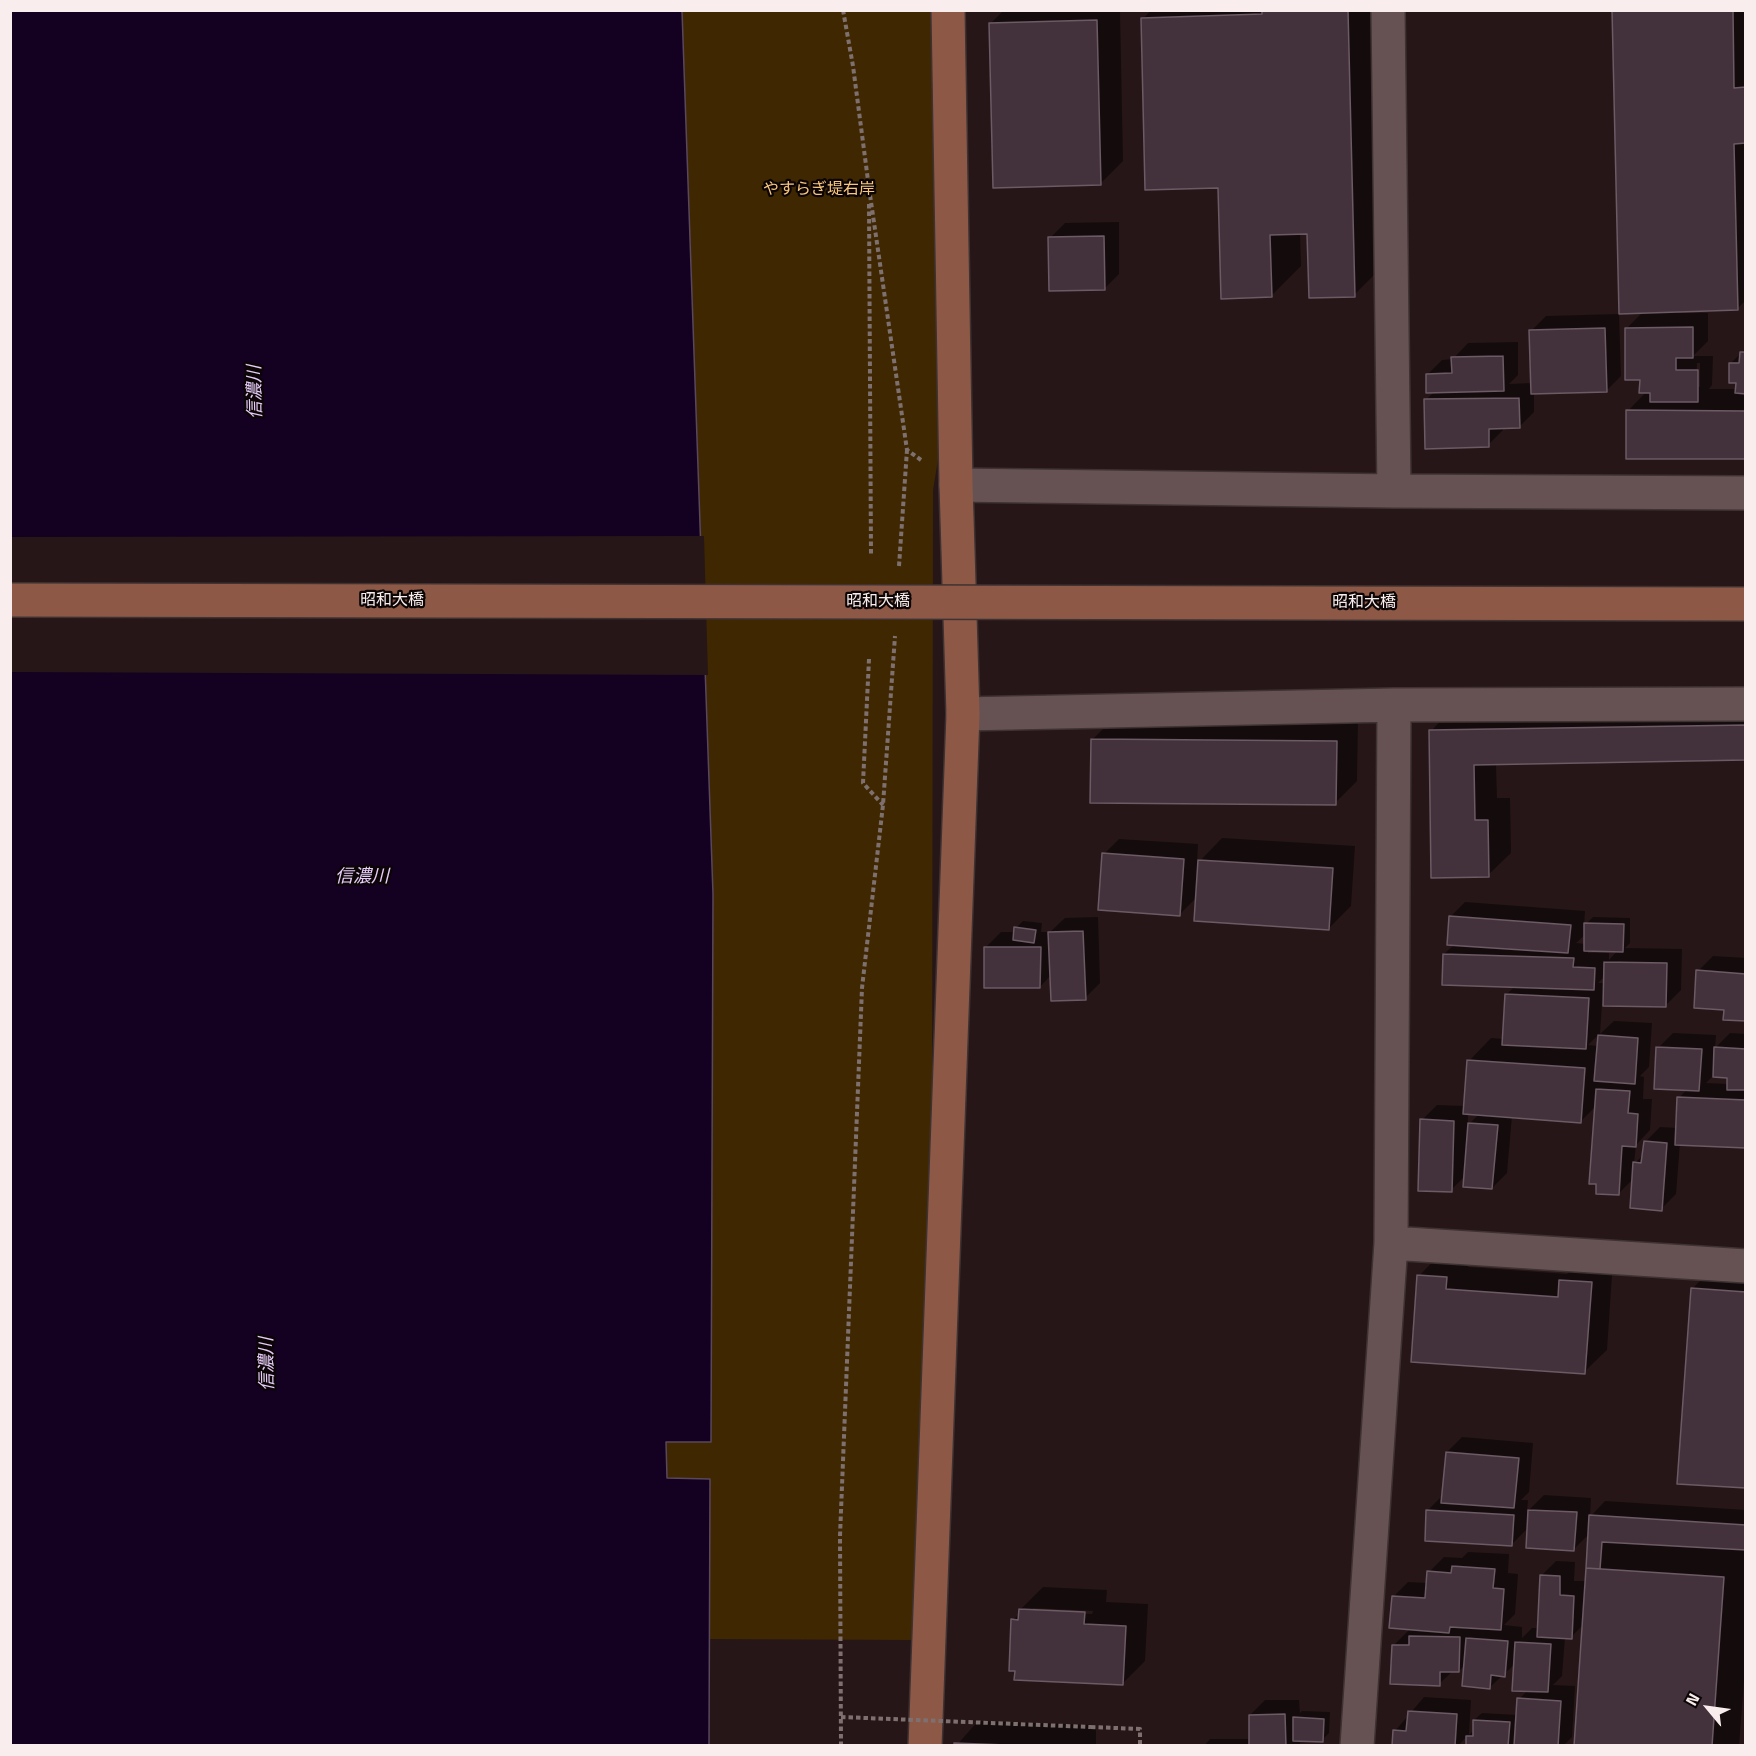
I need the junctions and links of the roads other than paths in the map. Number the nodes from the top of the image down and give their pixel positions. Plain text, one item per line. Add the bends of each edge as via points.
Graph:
1 (948, 10) edge
2 (1388, 10) edge
3 (956, 485) junction
4 (1394, 492) junction
5 (1746, 493) edge
6 (10, 600) edge
7 (1746, 604) edge
8 (1746, 704) edge
9 (1394, 705) junction
10 (963, 714) junction
11 (1391, 1243) junction
12 (1746, 1266) edge
13 (925, 1746) edge
14 (1357, 1746) edge

1 - 3 street
2 - 4 street
3 - 4 street
3 - 10 street
4 - 5 street
6 - 7 street, 昭和大橋, bridge
8 - 9 street
9 - 10 street
9 - 11 street
10 - 13 street
11 - 12 street
11 - 14 street

